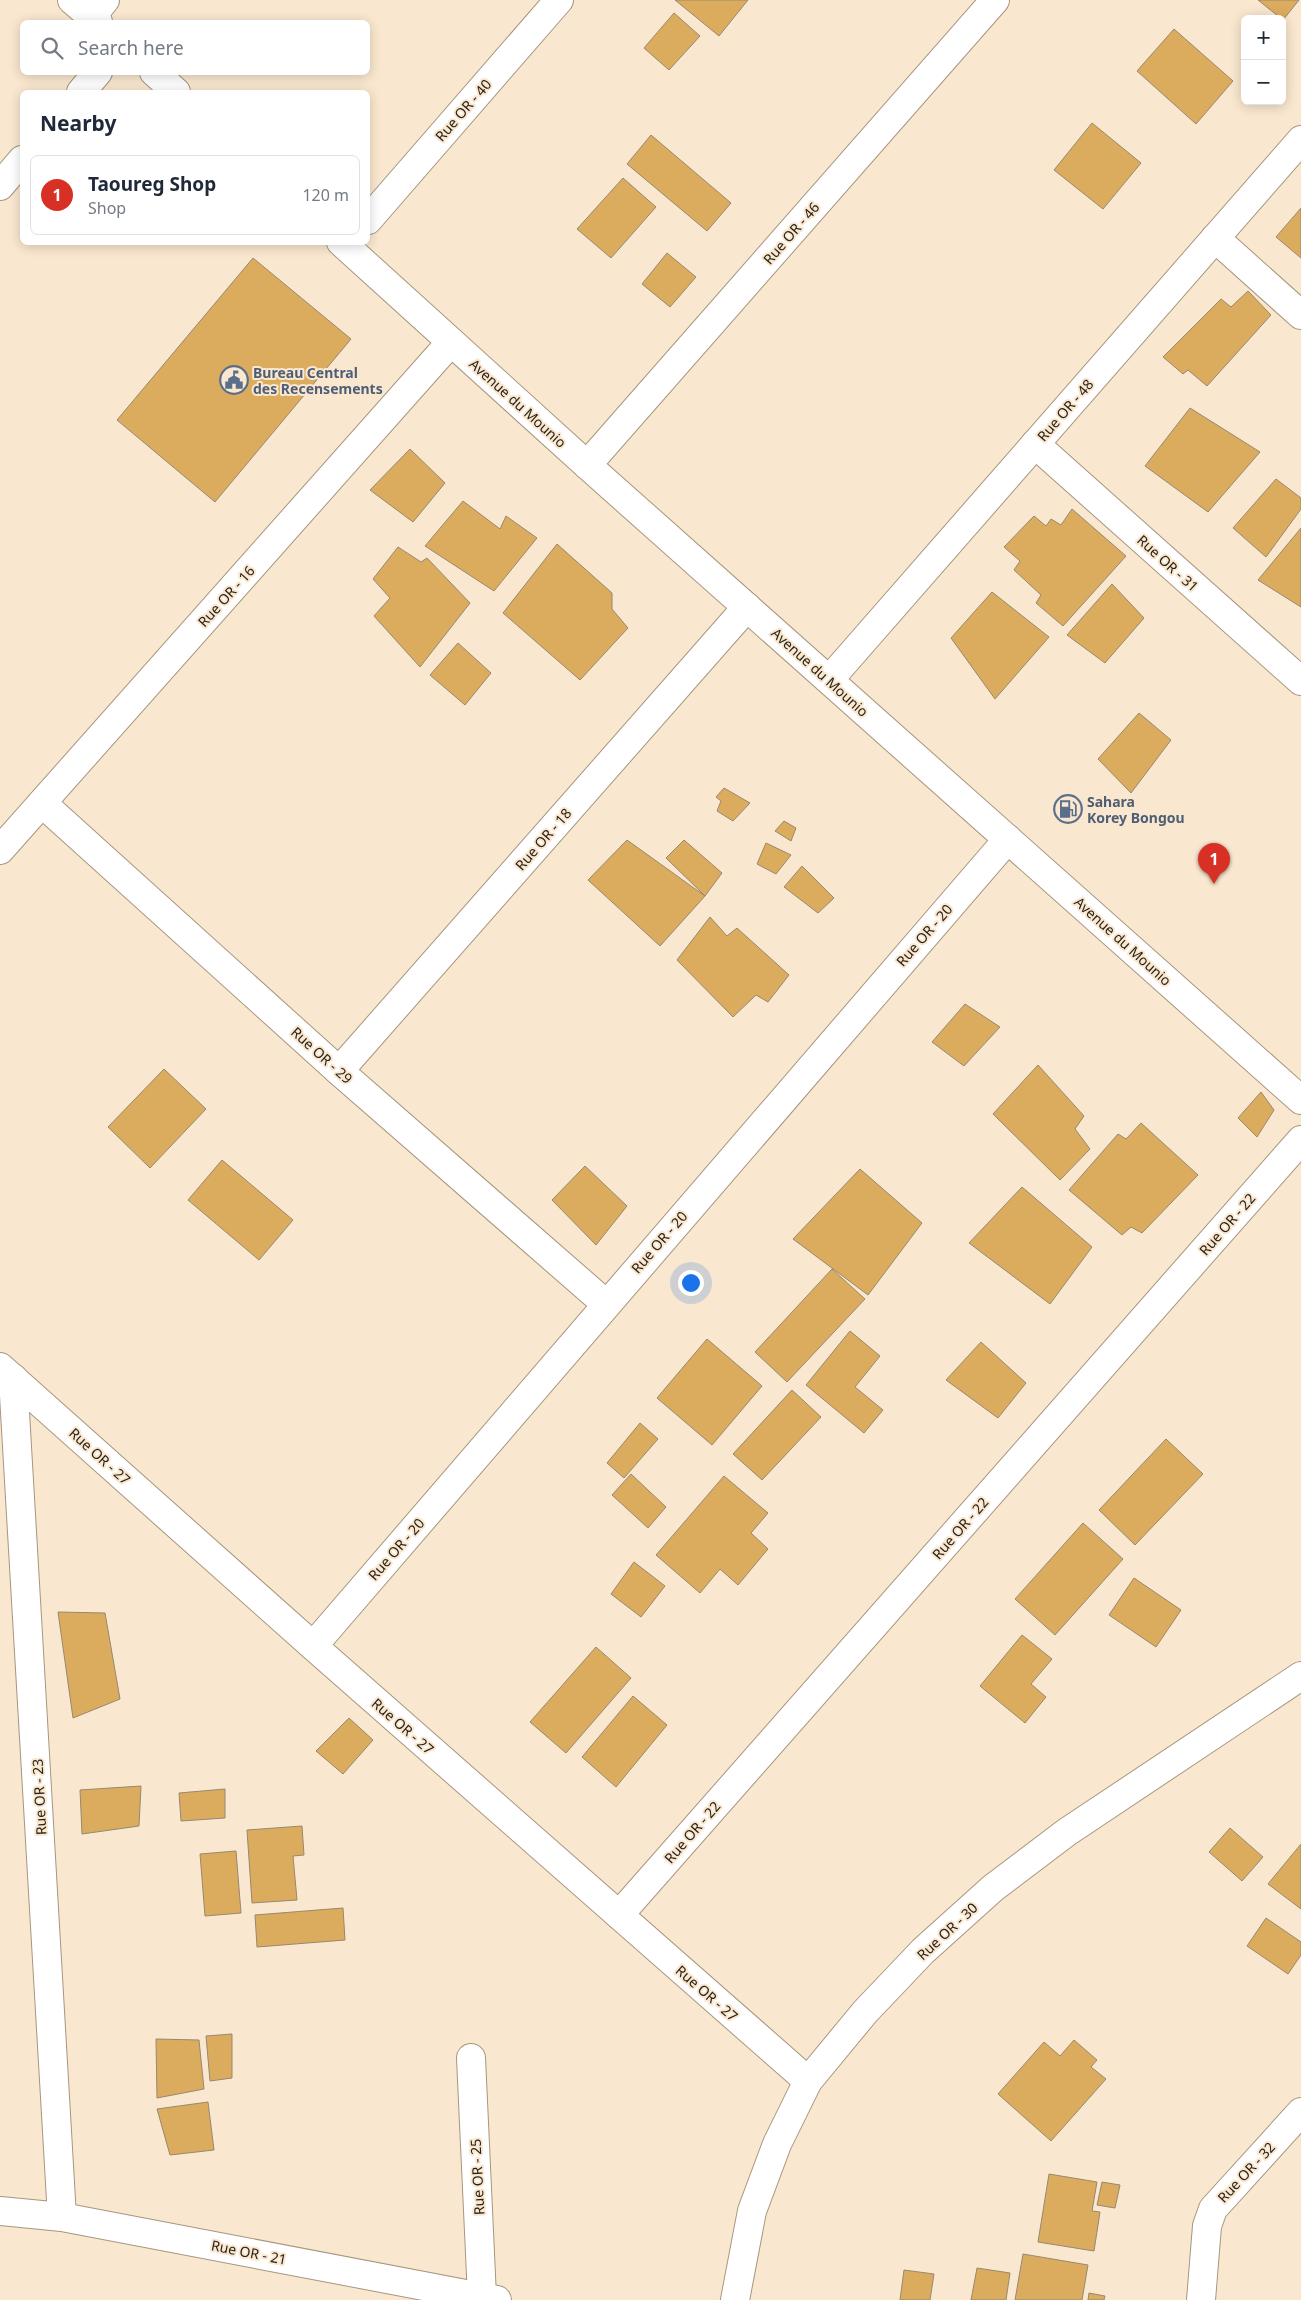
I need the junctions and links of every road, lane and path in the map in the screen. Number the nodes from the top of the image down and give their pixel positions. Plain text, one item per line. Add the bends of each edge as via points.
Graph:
1 (559, 0) edge
2 (995, 0) edge
3 (95, 75) edge
4 (157, 75) edge
5 (83, 90) edge
6 (174, 90) edge
7 (1301, 140) edge
8 (20, 162) edge
9 (0, 186) edge
10 (370, 218) edge
11 (1215, 238) junction
12 (346, 245) edge
13 (1301, 315) edge
14 (451, 342) junction
15 (1035, 444) junction
16 (588, 465) junction
17 (747, 607) junction
18 (829, 680) junction
19 (1301, 681) edge
20 (42, 803) junction
21 (1008, 839) junction
22 (0, 850) edge
23 (339, 1071) junction
24 (1301, 1100) edge
25 (1301, 1140) edge
26 (606, 1304) junction
27 (6, 1373) edge
28 (312, 1646) junction
29 (1301, 1676) edge
30 (618, 1916) junction
31 (471, 2058) dead end
32 (808, 2081) junction
33 (1301, 2112) edge
34 (0, 2211) edge
35 (62, 2217) junction
36 (489, 2298) edge
37 (735, 2300) edge
38 (1202, 2300) edge

1 - 10 street, Rue OR - 40
2 - 16 street, Rue OR - 46
3 - 5 street
4 - 6 street
7 - 11 street, Rue OR - 48
8 - 9 street
11 - 13 street
11 - 15 street, Rue OR - 48
12 - 14 street, Avenue du Mounio
14 - 16 street, Avenue du Mounio
14 - 20 street, Rue OR - 16
15 - 18 street, Rue OR - 48
15 - 19 street, Rue OR - 31
16 - 17 street, Avenue du Mounio
17 - 18 street, Avenue du Mounio
17 - 23 street, Rue OR - 18
18 - 21 street, Avenue du Mounio
20 - 22 street, Rue OR - 16
20 - 23 street, Rue OR - 29
21 - 24 street, Avenue du Mounio
21 - 26 street, Rue OR - 20
23 - 26 street, Rue OR - 29
25 - 30 street, Rue OR - 22
26 - 28 street, Rue OR - 20
27 - 28 street, Rue OR - 27
27 - 35 street, Rue OR - 23
28 - 30 street, Rue OR - 27
29 - 32 street, Rue OR - 30 via 1067,1832 993,1888 923,1951 865,2012
30 - 32 street, Rue OR - 27
31 - 36 street, Rue OR - 25
32 - 37 street, Rue OR - 30 via 777,2144 752,2211
33 - 38 street, Rue OR - 32 via 1212,2209 1207,2226
34 - 35 street, Rue OR - 21
35 - 36 street, Rue OR - 21

